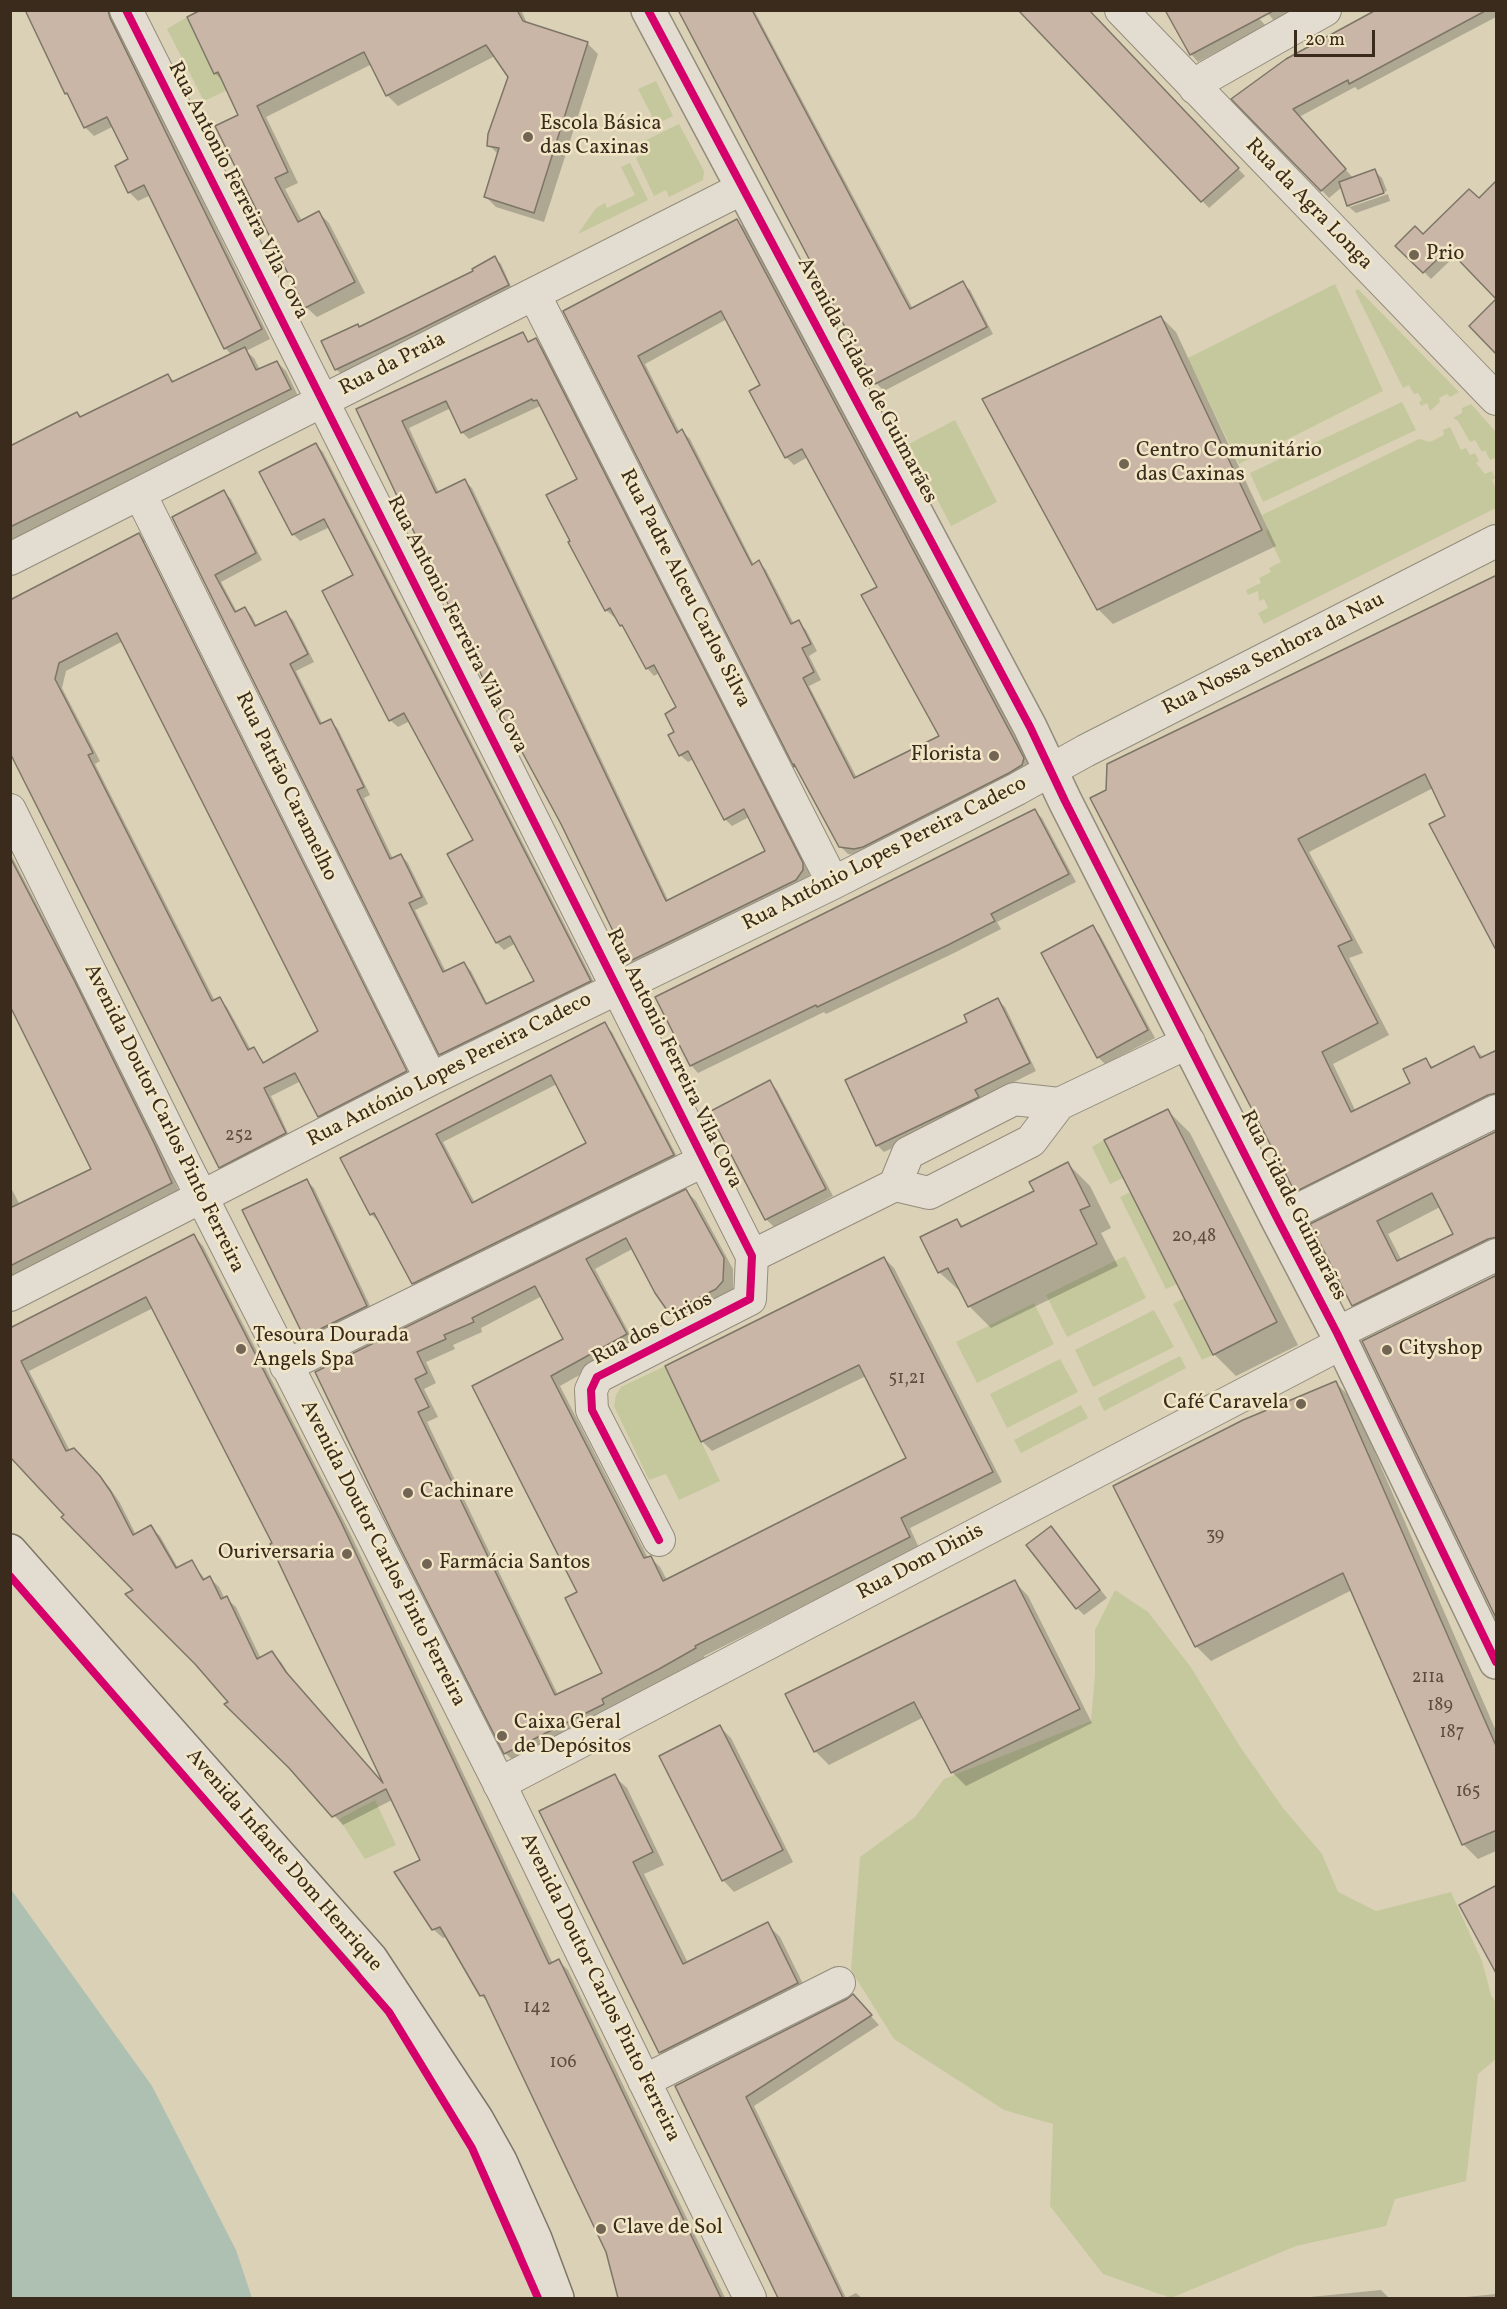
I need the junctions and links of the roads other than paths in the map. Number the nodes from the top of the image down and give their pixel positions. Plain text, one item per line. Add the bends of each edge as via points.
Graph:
1 (126, 10) edge
2 (648, 10) edge
3 (1121, 10) edge
4 (1325, 10) edge
5 (1195, 88) junction
6 (743, 188) junction
7 (534, 294) junction
8 (1497, 399) edge
9 (322, 401) junction
10 (140, 494) junction
11 (1497, 541) edge
12 (10, 559) edge
13 (1051, 769) junction
14 (10, 810) edge
15 (833, 883) junction
16 (618, 988) junction
17 (1189, 1042) junction
18 (431, 1079) junction
19 (1059, 1104) junction
20 (1497, 1111) edge
21 (703, 1161) junction
22 (895, 1185) junction
23 (201, 1197) junction
24 (1278, 1220) junction
25 (1497, 1255) edge
26 (752, 1256) junction
27 (10, 1294) edge
28 (1339, 1338) junction
29 (286, 1366) junction
30 (659, 1540) dead end
31 (10, 1551) edge
32 (1497, 1662) edge
33 (499, 1784) junction
34 (839, 1983) dead end
35 (644, 2081) junction
36 (556, 2298) edge
37 (750, 2298) edge

1 - 9 street, Rua Antonio Ferreira Vila Cova
2 - 6 street, Avenida Cidade de Guimarães
3 - 5 street, Rua da Agra Longa
4 - 5 street via 1207,77
5 - 8 street, Rua da Agra Longa
6 - 7 street, Rua da Praia
6 - 13 street, Avenida Cidade de Guimarães
7 - 9 street, Rua da Praia
7 - 15 street, Rua Padre Alceu Carlos Silva
9 - 10 street, Rua da Praia
9 - 16 street, Rua Antonio Ferreira Vila Cova
10 - 12 street, Rua da Praia
10 - 18 street, Rua Patrão Caramelho
11 - 13 street, Rua Nossa Senhora da Nau
13 - 15 street, Rua António Lopes Pereira Cadeco
13 - 17 street, Rua Cidade Guimarães
14 - 23 street, Avenida Doutor Carlos Pinto Ferreira
15 - 16 street, Rua António Lopes Pereira Cadeco
16 - 18 street, Rua António Lopes Pereira Cadeco
16 - 21 street, Rua Antonio Ferreira Vila Cova
17 - 19 street
17 - 24 street, Rua Cidade Guimarães
18 - 23 street, Rua António Lopes Pereira Cadeco
19 - 22 street via 1031,1141 928,1193
19 - 22 street via 1014,1099 908,1153
20 - 24 street
21 - 26 street, Rua Antonio Ferreira Vila Cova
21 - 29 street
22 - 26 street
23 - 27 street, Rua António Lopes Pereira Cadeco
23 - 29 street, Avenida Doutor Carlos Pinto Ferreira
24 - 28 street, Rua Cidade Guimarães
25 - 28 street, Rua Dom Dinis
26 - 30 street, Rua dos Cirios via 750,1299 597,1377 591,1390 592,1410
28 - 32 street, Rua Cidade Guimarães
28 - 33 street, Rua Dom Dinis
29 - 33 street, Avenida Doutor Carlos Pinto Ferreira
31 - 36 street, Avenida Infante Dom Henrique via 371,1959 500,2161
33 - 35 street, Avenida Doutor Carlos Pinto Ferreira
34 - 35 street
35 - 37 street, Avenida Doutor Carlos Pinto Ferreira

